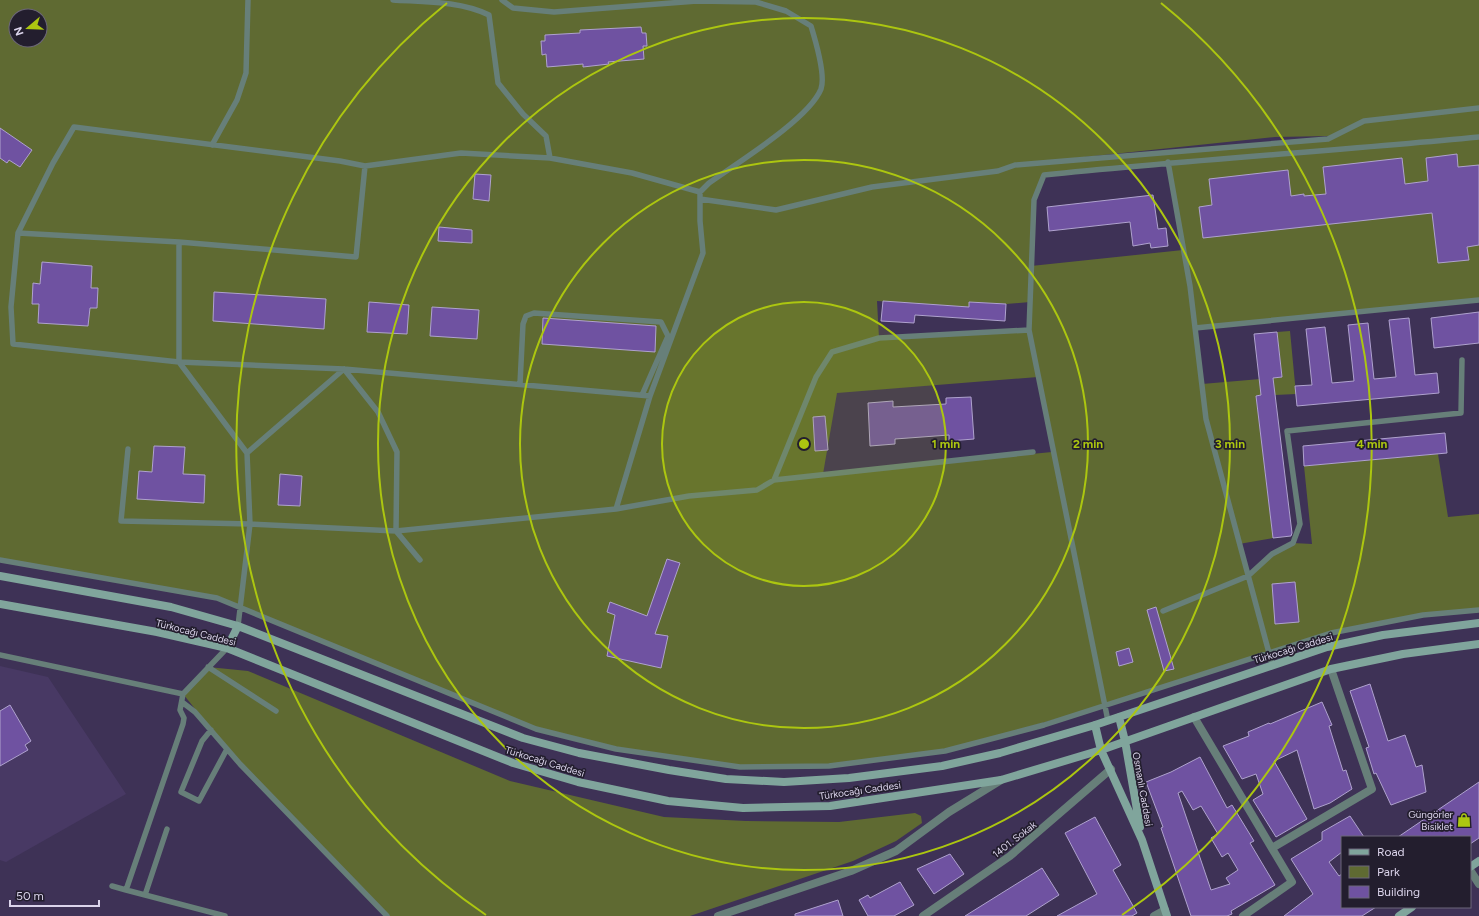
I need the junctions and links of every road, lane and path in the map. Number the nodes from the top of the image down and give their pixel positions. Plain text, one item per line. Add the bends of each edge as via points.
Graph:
1 (248, 0) edge
2 (393, 0) edge
3 (502, 0) edge
4 (1479, 108) edge
5 (1479, 137) edge
6 (212, 145) junction
7 (550, 158) junction
8 (1168, 162) junction
9 (365, 166) junction
10 (700, 192) junction
11 (700, 199) junction
12 (18, 233) junction
13 (179, 242) junction
14 (1479, 300) edge
15 (1195, 328) junction
16 (1029, 330) junction
17 (1462, 360) dead end
18 (180, 362) junction
19 (344, 369) junction
20 (520, 384) junction
21 (642, 395) junction
22 (650, 396) junction
23 (128, 449) dead end
24 (1033, 452) dead end
25 (247, 453) junction
26 (774, 480) junction
27 (616, 509) junction
28 (250, 524) junction
29 (396, 532) junction
30 (0, 560) edge
31 (420, 560) dead end
32 (0, 576) edge
33 (1248, 576) junction
34 (0, 604) edge
35 (240, 608) junction
36 (1479, 610) edge
37 (1163, 611) dead end
38 (1479, 623) edge
39 (238, 626) junction
40 (1479, 644) edge
41 (227, 648) junction
42 (1268, 652) junction
43 (0, 655) edge
44 (1272, 664) junction
45 (208, 667) junction
46 (1331, 669) junction
47 (183, 694) junction
48 (182, 702) junction
49 (1105, 705) junction
50 (276, 711) dead end
51 (1119, 717) junction
52 (1194, 717) junction
53 (1108, 721) junction
54 (1095, 725) junction
55 (210, 730) junction
56 (1125, 741) junction
57 (227, 749) junction
58 (1101, 750) junction
59 (1110, 769) junction
60 (1001, 780) junction
61 (167, 829) dead end
62 (1142, 840) junction
63 (1272, 848) junction
64 (1479, 861) edge
65 (1471, 867) edge
66 (1471, 870) edge
67 (1479, 884) edge
68 (112, 886) dead end
69 (126, 890) junction
70 (145, 895) junction
71 (1411, 908) edge
72 (1166, 913) edge
73 (225, 916) edge
74 (387, 916) edge
75 (718, 916) edge
76 (922, 916) edge
77 (1154, 916) edge
78 (1243, 916) edge
79 (1399, 916) edge

1 - 6 lane via 246,73 236,100
2 - 7 lane via 475,8 488,15 498,83 523,114 546,136
3 - 10 lane via 512,8 554,12 697,1 756,2 786,11 811,26 820,54 821,88 801,116
4 - 11 lane via 1364,121 1328,139 1023,164 998,171 872,187 776,210
5 - 8 lane
6 - 9 lane
6 - 12 lane via 74,127
7 - 9 lane via 461,153
7 - 10 lane via 632,172
8 - 15 lane
8 - 16 lane via 1044,174 1034,200
9 - 13 lane via 356,257
10 - 11 lane
11 - 22 lane via 703,253
12 - 13 lane
12 - 18 lane via 11,307 13,344
13 - 18 lane
14 - 15 lane
15 - 33 lane via 1206,419
16 - 26 lane via 879,338 832,352 816,377
16 - 49 lane
17 - 33 lane via 1461,414 1287,431 1300,524 1293,543 1272,554
18 - 19 lane
18 - 25 lane
19 - 20 lane
19 - 25 lane
19 - 29 lane via 378,412 397,452
20 - 21 lane
20 - 21 lane via 523,324 526,316 534,313 661,322 668,336
21 - 22 lane
22 - 27 lane
23 - 28 lane via 121,521
24 - 26 lane
25 - 28 lane
26 - 27 lane via 757,490 689,496
27 - 29 lane
28 - 29 lane
28 - 35 lane
29 - 31 lane
30 - 35 lane via 217,598
32 - 39 main road, Türkocağı Caddesi via 171,607
33 - 37 lane
33 - 42 lane
34 - 41 main road, Türkocağı Caddesi via 157,632
35 - 39 lane
35 - 49 lane via 536,729 616,749 740,767 829,766 945,751 1044,725
36 - 42 lane via 1423,615 1331,632
38 - 44 main road, Türkocağı Caddesi via 1383,635 1327,647
39 - 41 main road
39 - 54 main road, Türkocağı Caddesi via 523,738 579,752 726,779 784,782 849,778 942,766 1000,753
40 - 46 main road via 1403,654
41 - 45 lane
41 - 60 main road, Türkocağı Caddesi via 513,763 578,782 668,801 743,808 830,806
42 - 44 lane
42 - 49 lane
43 - 47 lane
44 - 51 main road, Türkocağı Caddesi
45 - 47 lane
45 - 50 lane
46 - 52 main road
46 - 63 street via 1372,789
47 - 48 lane
48 - 55 lane via 195,712
48 - 69 lane via 180,710 184,724
49 - 53 lane
51 - 53 main road, Türkocağı Caddesi
51 - 56 main road, Osmanlı Caddesi
52 - 56 main road
52 - 63 street
53 - 54 main road, Türkocağı Caddesi
54 - 58 main road, Osmanlı Caddesi
55 - 57 lane
55 - 57 lane via 202,741 181,792 199,801
56 - 58 main road, Türkocağı Caddesi
56 - 62 main road, Osmanlı Caddesi
57 - 74 lane
58 - 59 main road, Osmanlı Caddesi
58 - 60 main road, Türkocağı Caddesi
59 - 62 main road, Osmanlı Caddesi
59 - 76 street, 1401. Sokak via 1010,856
60 - 75 street via 949,812 896,851 852,871
61 - 70 lane
62 - 72 main road, Osmanlı Caddesi
63 - 78 street via 1292,882
64 - 65 main road
66 - 67 street
68 - 69 lane
69 - 70 lane
70 - 73 lane
71 - 79 main road
72 - 77 street

